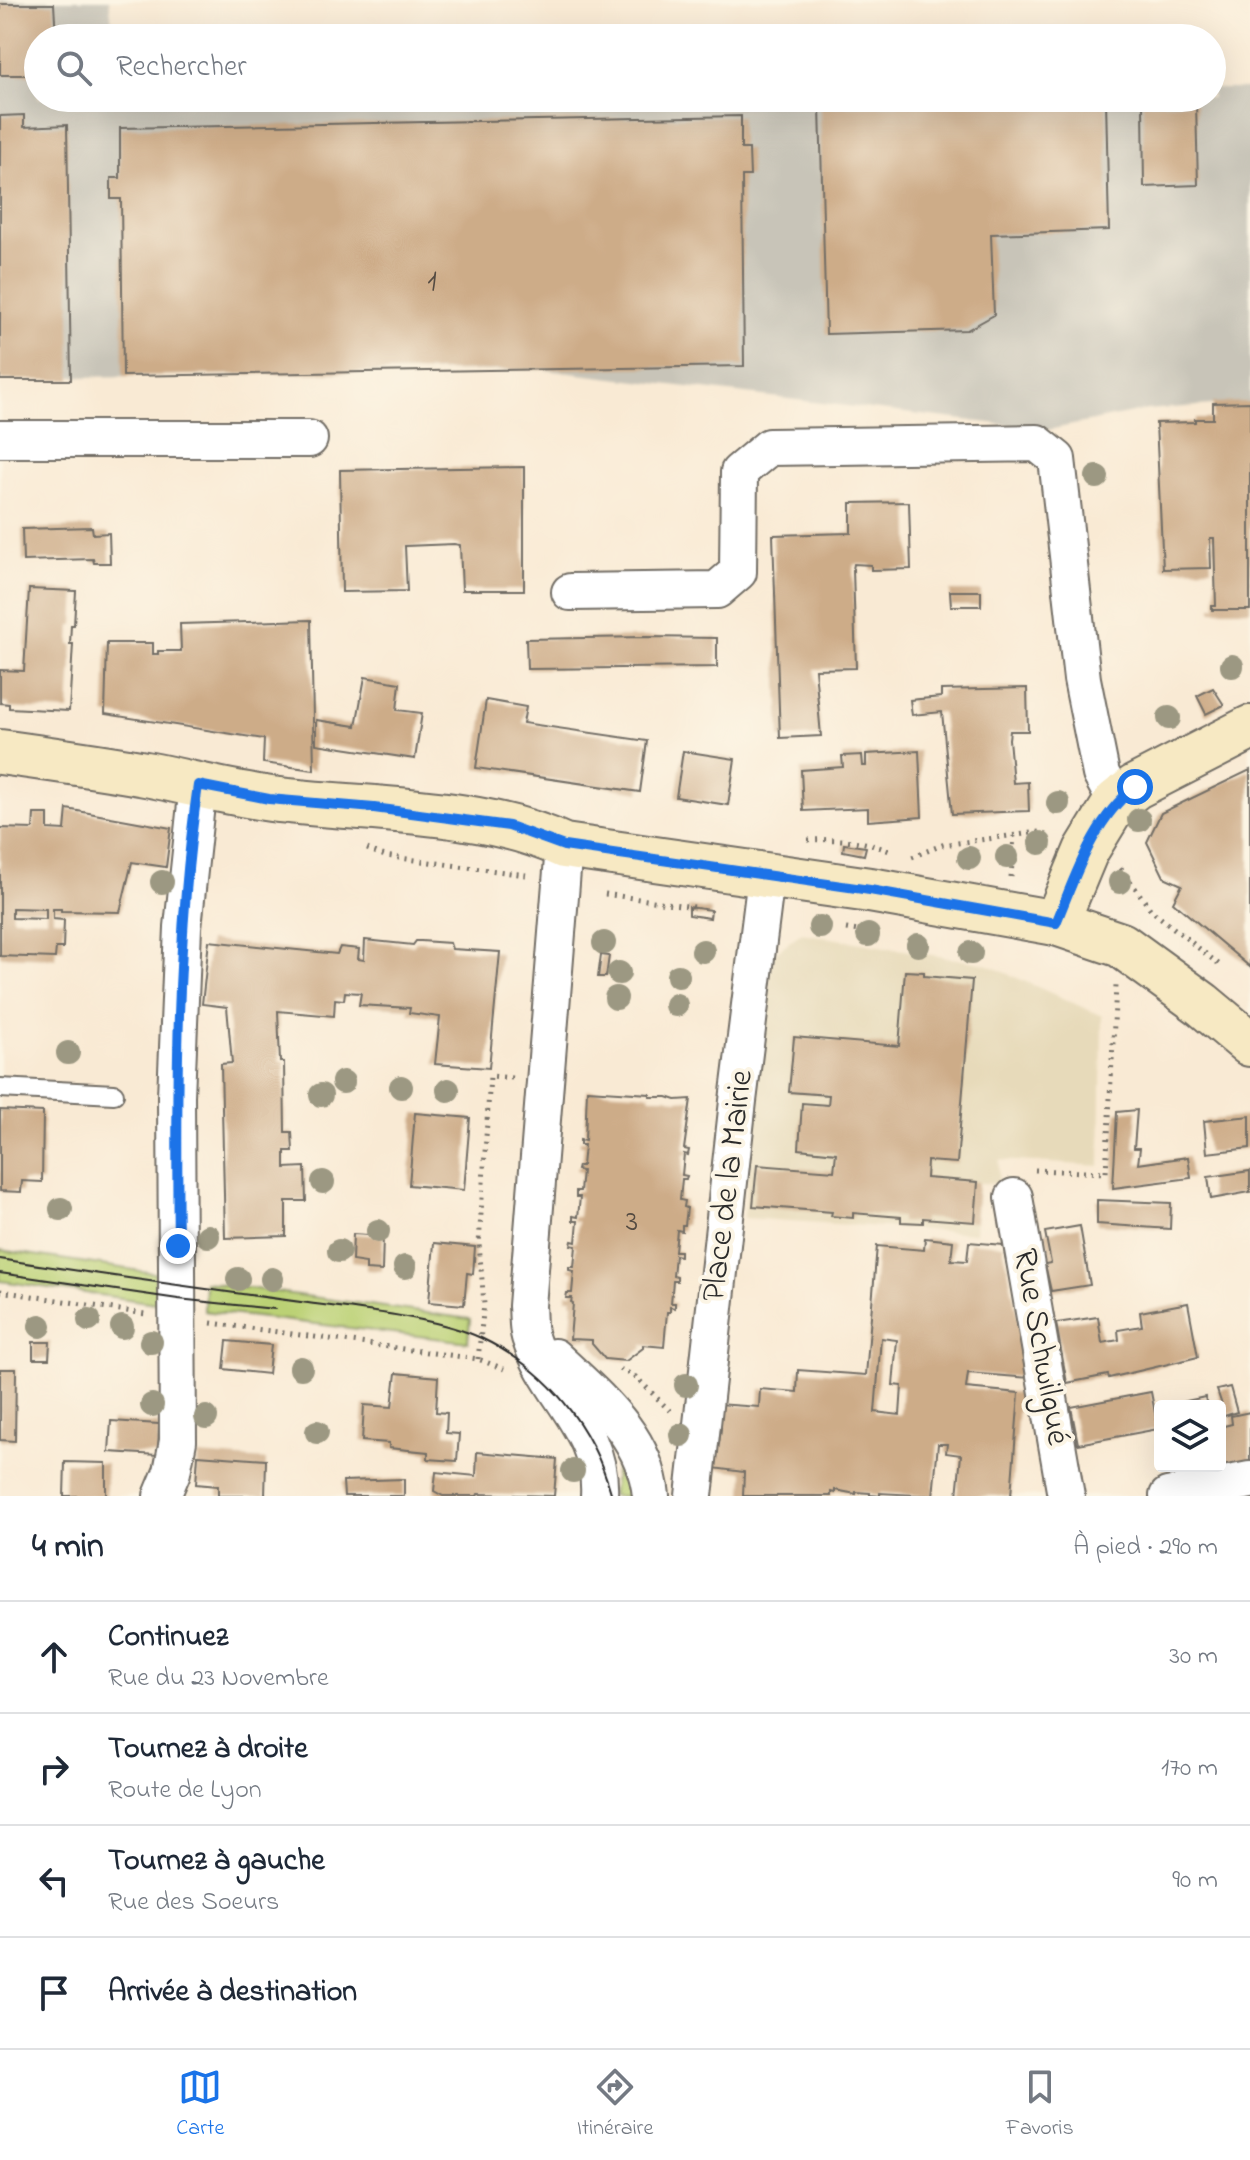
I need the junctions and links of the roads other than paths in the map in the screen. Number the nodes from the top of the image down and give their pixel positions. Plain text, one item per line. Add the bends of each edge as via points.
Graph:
1 (0, 439) edge
2 (309, 439) dead end
3 (570, 592) dead end
4 (1250, 728) edge
5 (0, 752) edge
6 (198, 785) junction
7 (1116, 802) junction
8 (564, 846) junction
9 (766, 877) junction
10 (1056, 923) junction
11 (1250, 1044) edge
12 (0, 1088) edge
13 (114, 1094) dead end
14 (1014, 1197) road end
15 (527, 1306) junction
16 (1250, 1480) edge
17 (162, 1496) edge
18 (599, 1496) edge
19 (651, 1496) edge
20 (694, 1496) edge
21 (1066, 1496) edge
22 (1168, 1496) edge

1 - 2 street
3 - 7 street via 717,590 738,572 739,472 769,447 1037,443 1057,459 1082,679 1101,774
4 - 7 main road
5 - 6 main road
6 - 8 main road via 509,826
6 - 17 street via 183,927 176,1096 178,1441
7 - 10 main road via 1086,851
8 - 9 main road
8 - 15 street
9 - 10 main road
9 - 20 street, Place de la Mairie
10 - 11 main road via 1121,945
12 - 13 lane
14 - 21 street, Rue Schwilgué
15 - 18 street via 536,1351 594,1452
15 - 19 street via 549,1353 605,1405 637,1446
16 - 22 street

